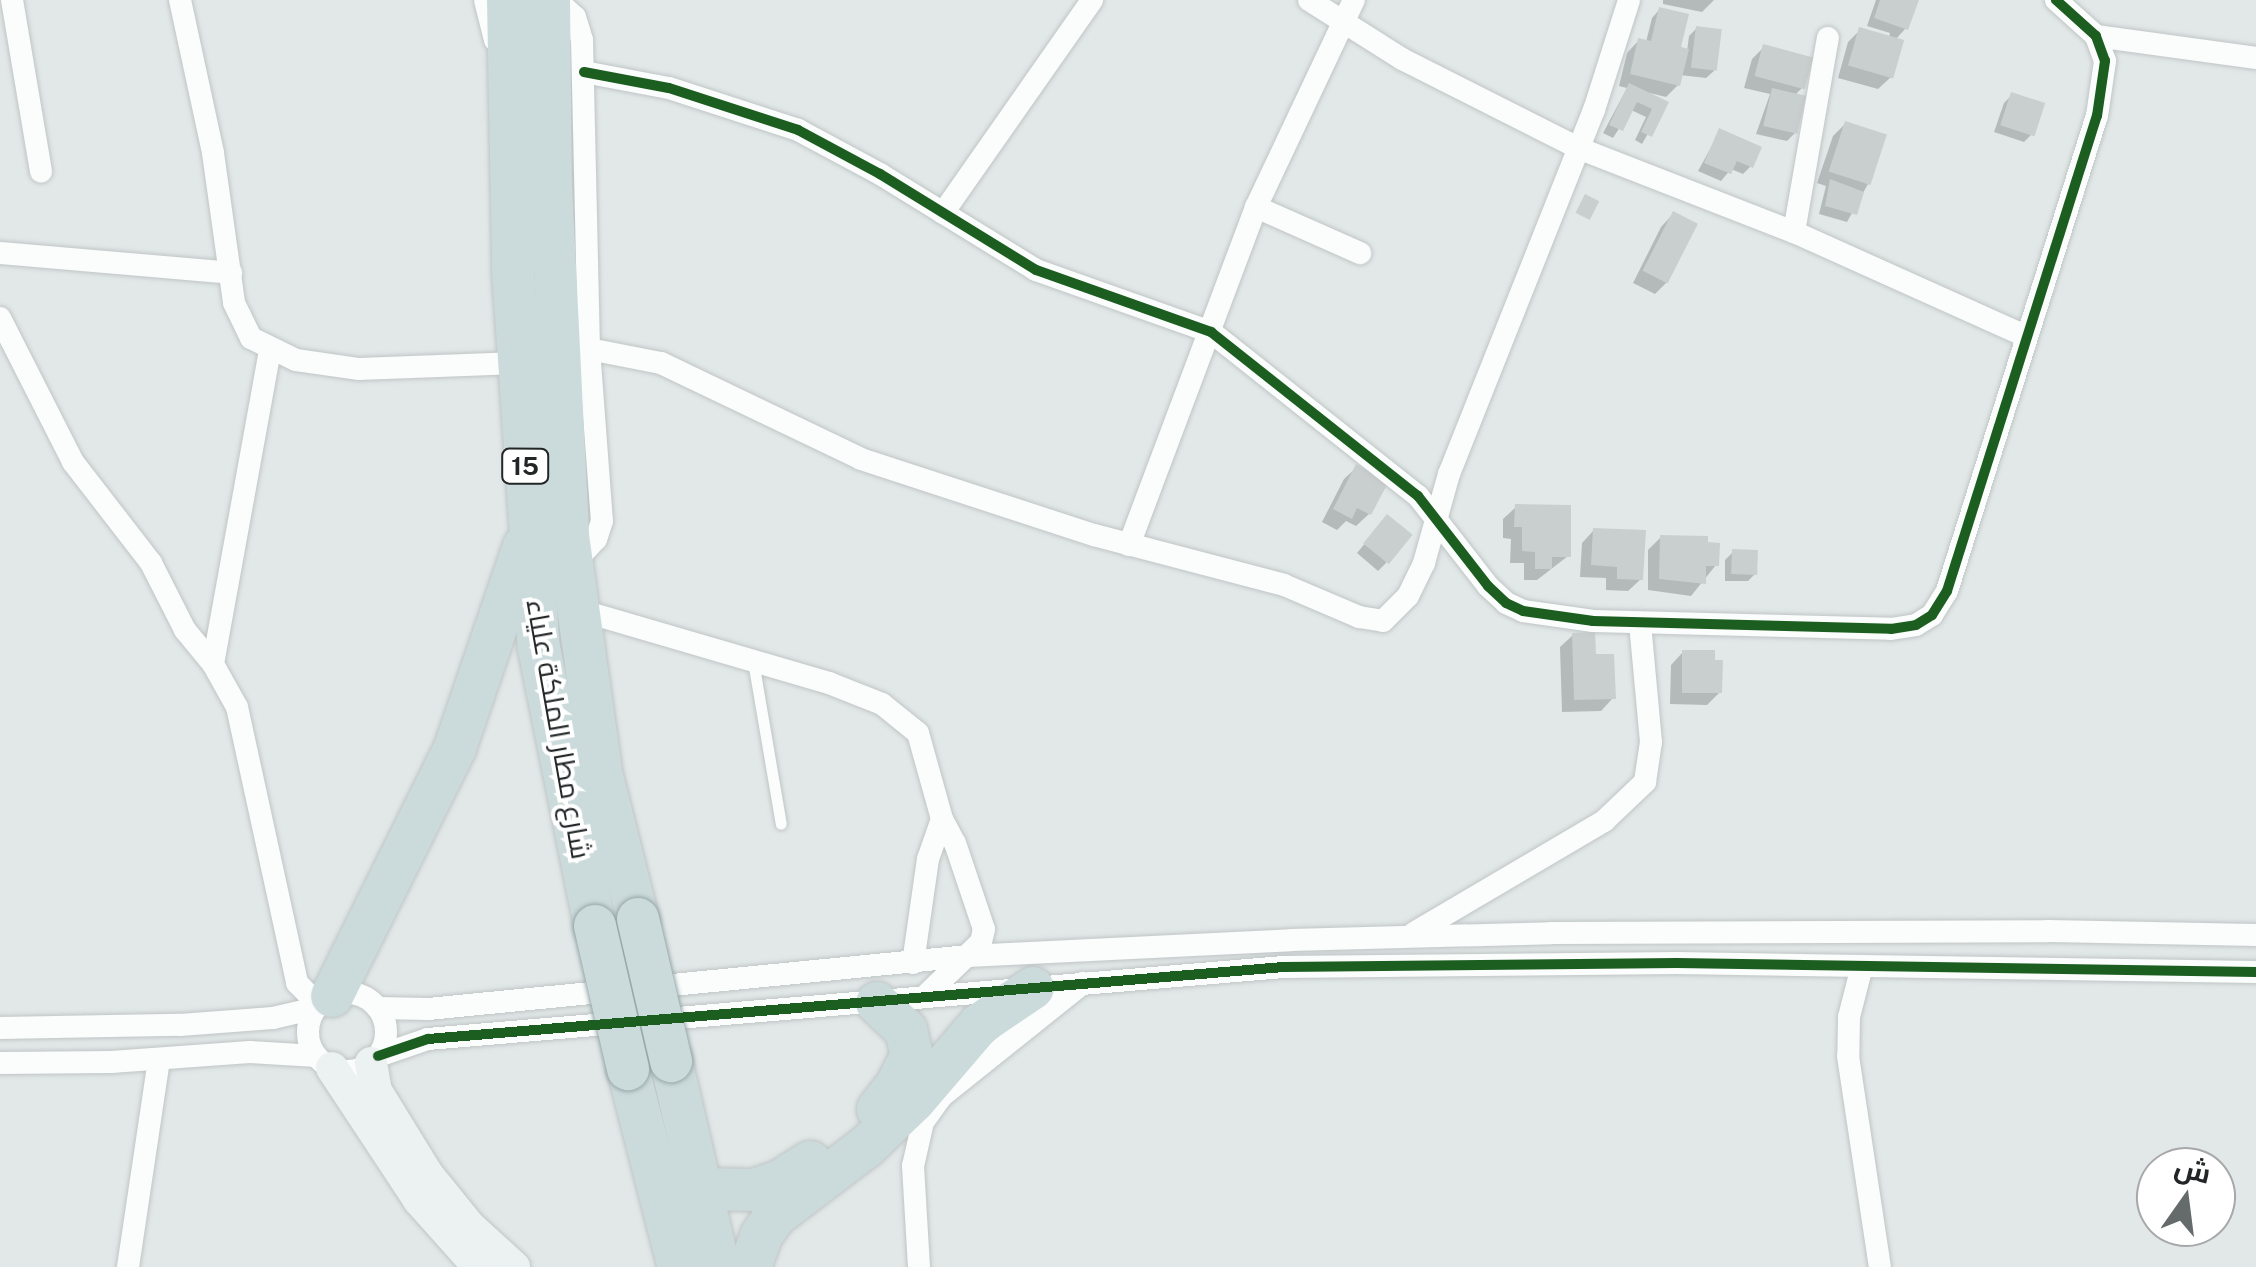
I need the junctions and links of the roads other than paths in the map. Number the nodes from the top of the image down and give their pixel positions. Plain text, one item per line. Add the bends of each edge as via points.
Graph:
1 (12, 0) edge
2 (180, 0) edge
3 (486, 0) edge
4 (508, 0) edge
5 (552, 0) edge
6 (1309, 0) edge
7 (1354, 0) edge
8 (1629, 0) edge
9 (2056, 0) edge
10 (1080, 4) edge
11 (1342, 21) junction
12 (2096, 36) junction
13 (1828, 38) dead end
14 (2256, 58) edge
15 (584, 72) junction
16 (508, 74) junction
17 (1578, 148) junction
18 (41, 172) dead end
19 (1256, 207) junction
20 (943, 213) junction
21 (1794, 232) junction
22 (0, 252) edge
23 (1360, 253) dead end
24 (231, 273) junction
25 (0, 318) edge
26 (1210, 332) junction
27 (2025, 336) junction
28 (589, 349) junction
29 (270, 350) junction
30 (518, 363) junction
31 (1437, 517) junction
32 (530, 533) junction
33 (1129, 545) junction
34 (571, 566) junction
35 (576, 609) junction
36 (1640, 623) junction
37 (753, 659) junction
38 (212, 664) junction
39 (942, 819) junction
40 (781, 824) dead end
41 (1411, 935) junction
42 (2256, 935) edge
43 (968, 956) junction
44 (913, 963) junction
45 (1862, 966) junction
46 (2256, 972) edge
47 (1082, 983) junction
48 (1033, 988) junction
49 (924, 997) junction
50 (322, 1003) junction
51 (878, 1004) junction
52 (378, 1008) junction
53 (0, 1028) edge
54 (159, 1060) junction
55 (375, 1060) junction
56 (324, 1062) junction
57 (0, 1063) edge
58 (700, 1189) junction
59 (128, 1267) edge
60 (479, 1267) edge
61 (514, 1267) edge
62 (679, 1267) edge
63 (720, 1267) edge
64 (750, 1267) edge
65 (919, 1267) edge
66 (1880, 1267) edge

1 - 18 street
2 - 24 street via 214,153
3 - 16 street
4 - 16 highway, شارع مطار الملكة علياء / 15
5 - 15 street via 580,28
5 - 34 highway, شارع مطار الملكة علياء / 15 via 551,186
6 - 11 street
7 - 11 street
8 - 17 street
9 - 12 street
10 - 20 street
11 - 17 street
11 - 19 street
12 - 14 street
12 - 27 street via 2105,61 2097,116
13 - 21 street
15 - 20 street via 669,88 798,130
15 - 28 street
16 - 30 highway, شارع مطار الملكة علياء / 15
17 - 21 street
17 - 31 street
19 - 23 street
19 - 26 street
20 - 26 street via 1064,282
21 - 27 street
22 - 24 street
24 - 29 street via 242,324
25 - 38 street via 73,462 142,550
26 - 31 street via 1382,465
26 - 33 street
27 - 36 street via 1946,590 1932,615 1916,626 1872,629
28 - 33 street via 662,363 844,453
28 - 34 street via 602,521
29 - 30 street via 359,369
29 - 38 street
30 - 32 highway, شارع مطار الملكة علياء / 15
31 - 33 street via 1408,596 1384,621 1284,585
31 - 36 street via 1506,603 1553,617
32 - 50 highway via 455,748
32 - 62 highway, شارع مطار الملكة علياء / 15, bridge via 539,648 628,1069
34 - 35 highway, شارع مطار الملكة علياء / 15
35 - 37 street
35 - 58 highway, شارع مطار الملكة علياء / 15, bridge via 601,772
36 - 41 street via 1651,742 1644,782 1604,821
37 - 39 street via 900,715 926,751
37 - 40 lane
38 - 50 street via 244,730 297,983
39 - 43 street via 982,919 981,942
39 - 44 street via 928,859
41 - 42 street
41 - 43 street
43 - 44 street
43 - 49 street
44 - 52 street via 428,1009
45 - 46 street
45 - 47 street via 1402,964
45 - 66 street via 1849,1017 1848,1056
47 - 48 street
47 - 65 street via 942,1096 923,1122 913,1166
48 - 49 street
48 - 64 highway via 980,1024 866,1147 775,1216
49 - 51 street
50 - 52 street via 352,993
50 - 53 street via 273,1018
50 - 56 street via 308,1037
51 - 55 street via 428,1039
51 - 58 highway via 906,1030 912,1054 882,1104 850,1135 780,1181 741,1192
52 - 55 street via 386,1037
54 - 56 street via 250,1052
54 - 57 street
54 - 59 street
55 - 56 street via 352,1071
55 - 61 street via 376,1090 426,1174
56 - 60 street via 419,1200
58 - 63 highway, شارع مطار الملكة علياء / 15

